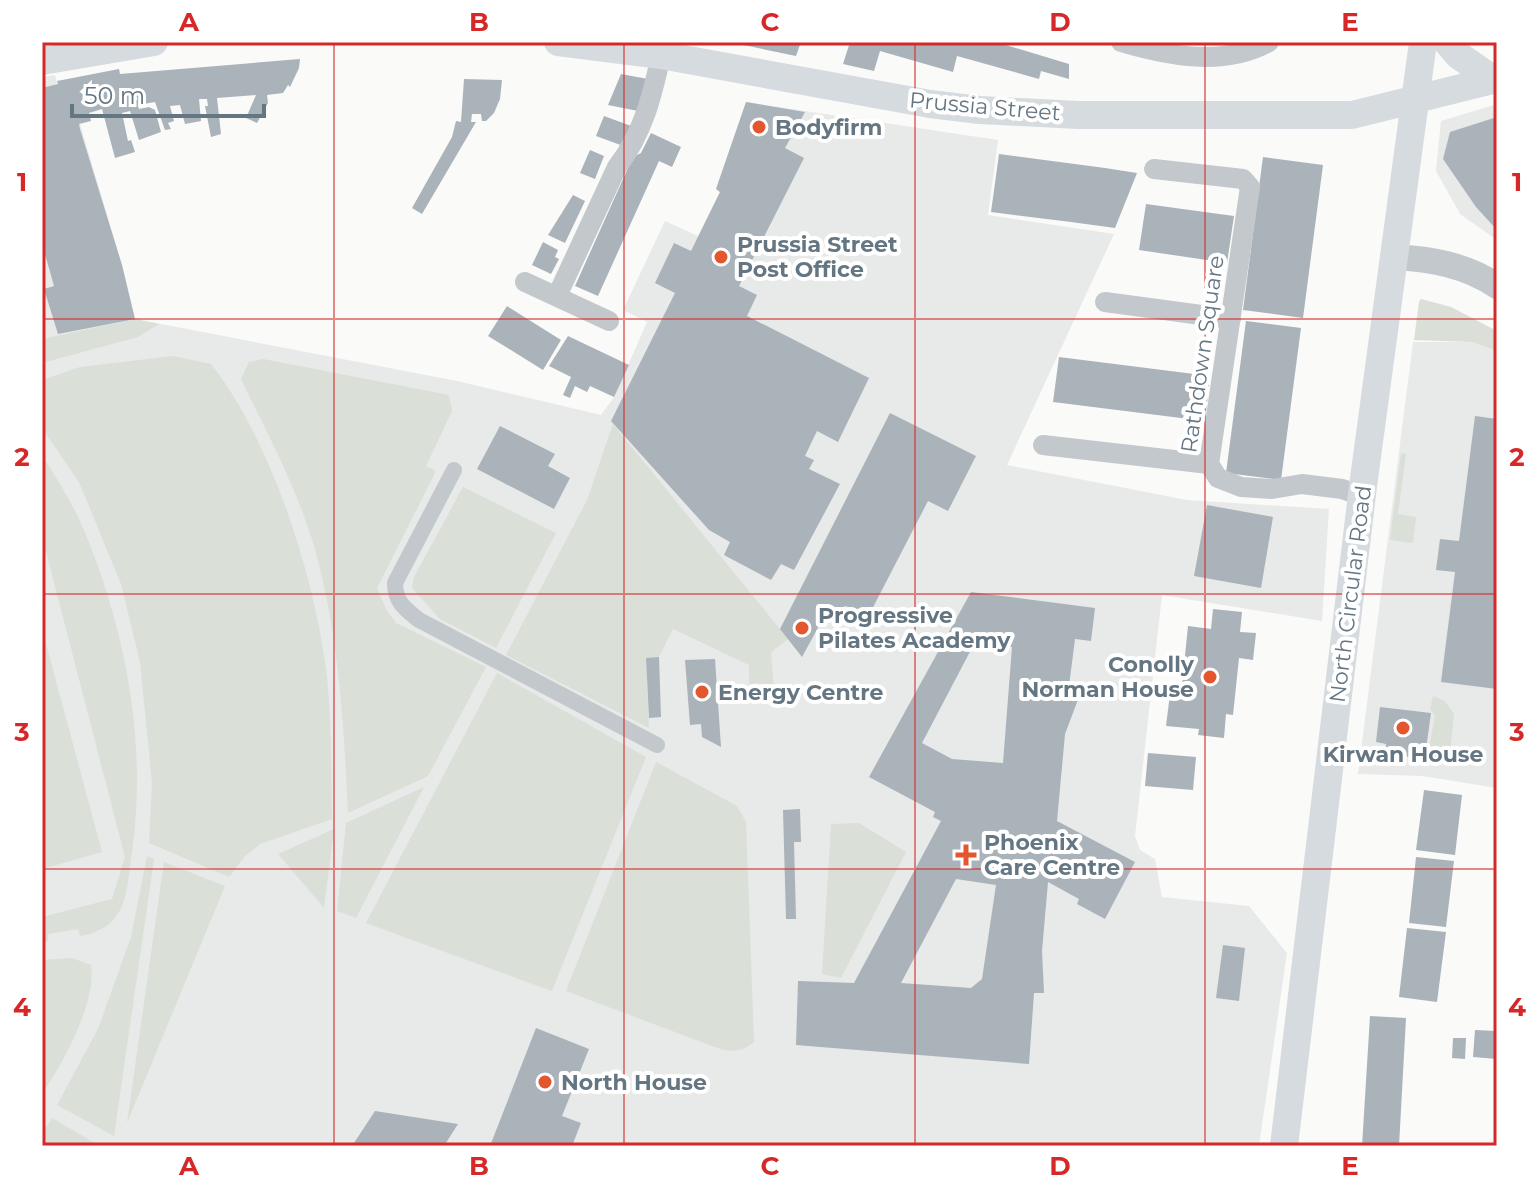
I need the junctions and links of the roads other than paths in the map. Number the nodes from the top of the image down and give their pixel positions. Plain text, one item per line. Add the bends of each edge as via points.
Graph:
1 (154, 42) edge
2 (558, 42) edge
3 (1121, 42) edge
4 (1269, 42) edge
5 (1423, 42) edge
6 (1447, 42) edge
7 (661, 55) junction
8 (42, 61) edge
9 (1496, 79) edge
10 (1415, 99) junction
11 (1154, 169) dead end
12 (1394, 257) junction
13 (525, 282) dead end
14 (1497, 286) edge
15 (557, 296) junction
16 (1105, 302) dead end
17 (1231, 319) junction
18 (609, 321) dead end
19 (1043, 445) dead end
20 (1209, 464) junction
21 (454, 470) dead end
22 (1362, 496) junction
23 (657, 745) dead end
24 (1284, 1146) edge

1 - 8 main road
2 - 7 main road, Prussia Street
3 - 4 street via 1195,58 1254,50
5 - 10 main road, North Circular Road
6 - 9 main road
7 - 10 main road, Prussia Street via 980,110 1352,115
7 - 15 street via 644,122 617,167
9 - 10 main road, Prussia Street
10 - 12 main road, North Circular Road
11 - 17 street, Rathdown Square via 1248,182
12 - 14 street via 1455,266
12 - 22 main road, North Circular Road
13 - 15 street
15 - 18 street
16 - 17 street
17 - 20 street, Rathdown Square
19 - 20 street
20 - 22 street, Rathdown Square via 1218,478 1241,487 1302,484
21 - 23 street via 395,583 403,607
22 - 24 main road, North Circular Road

